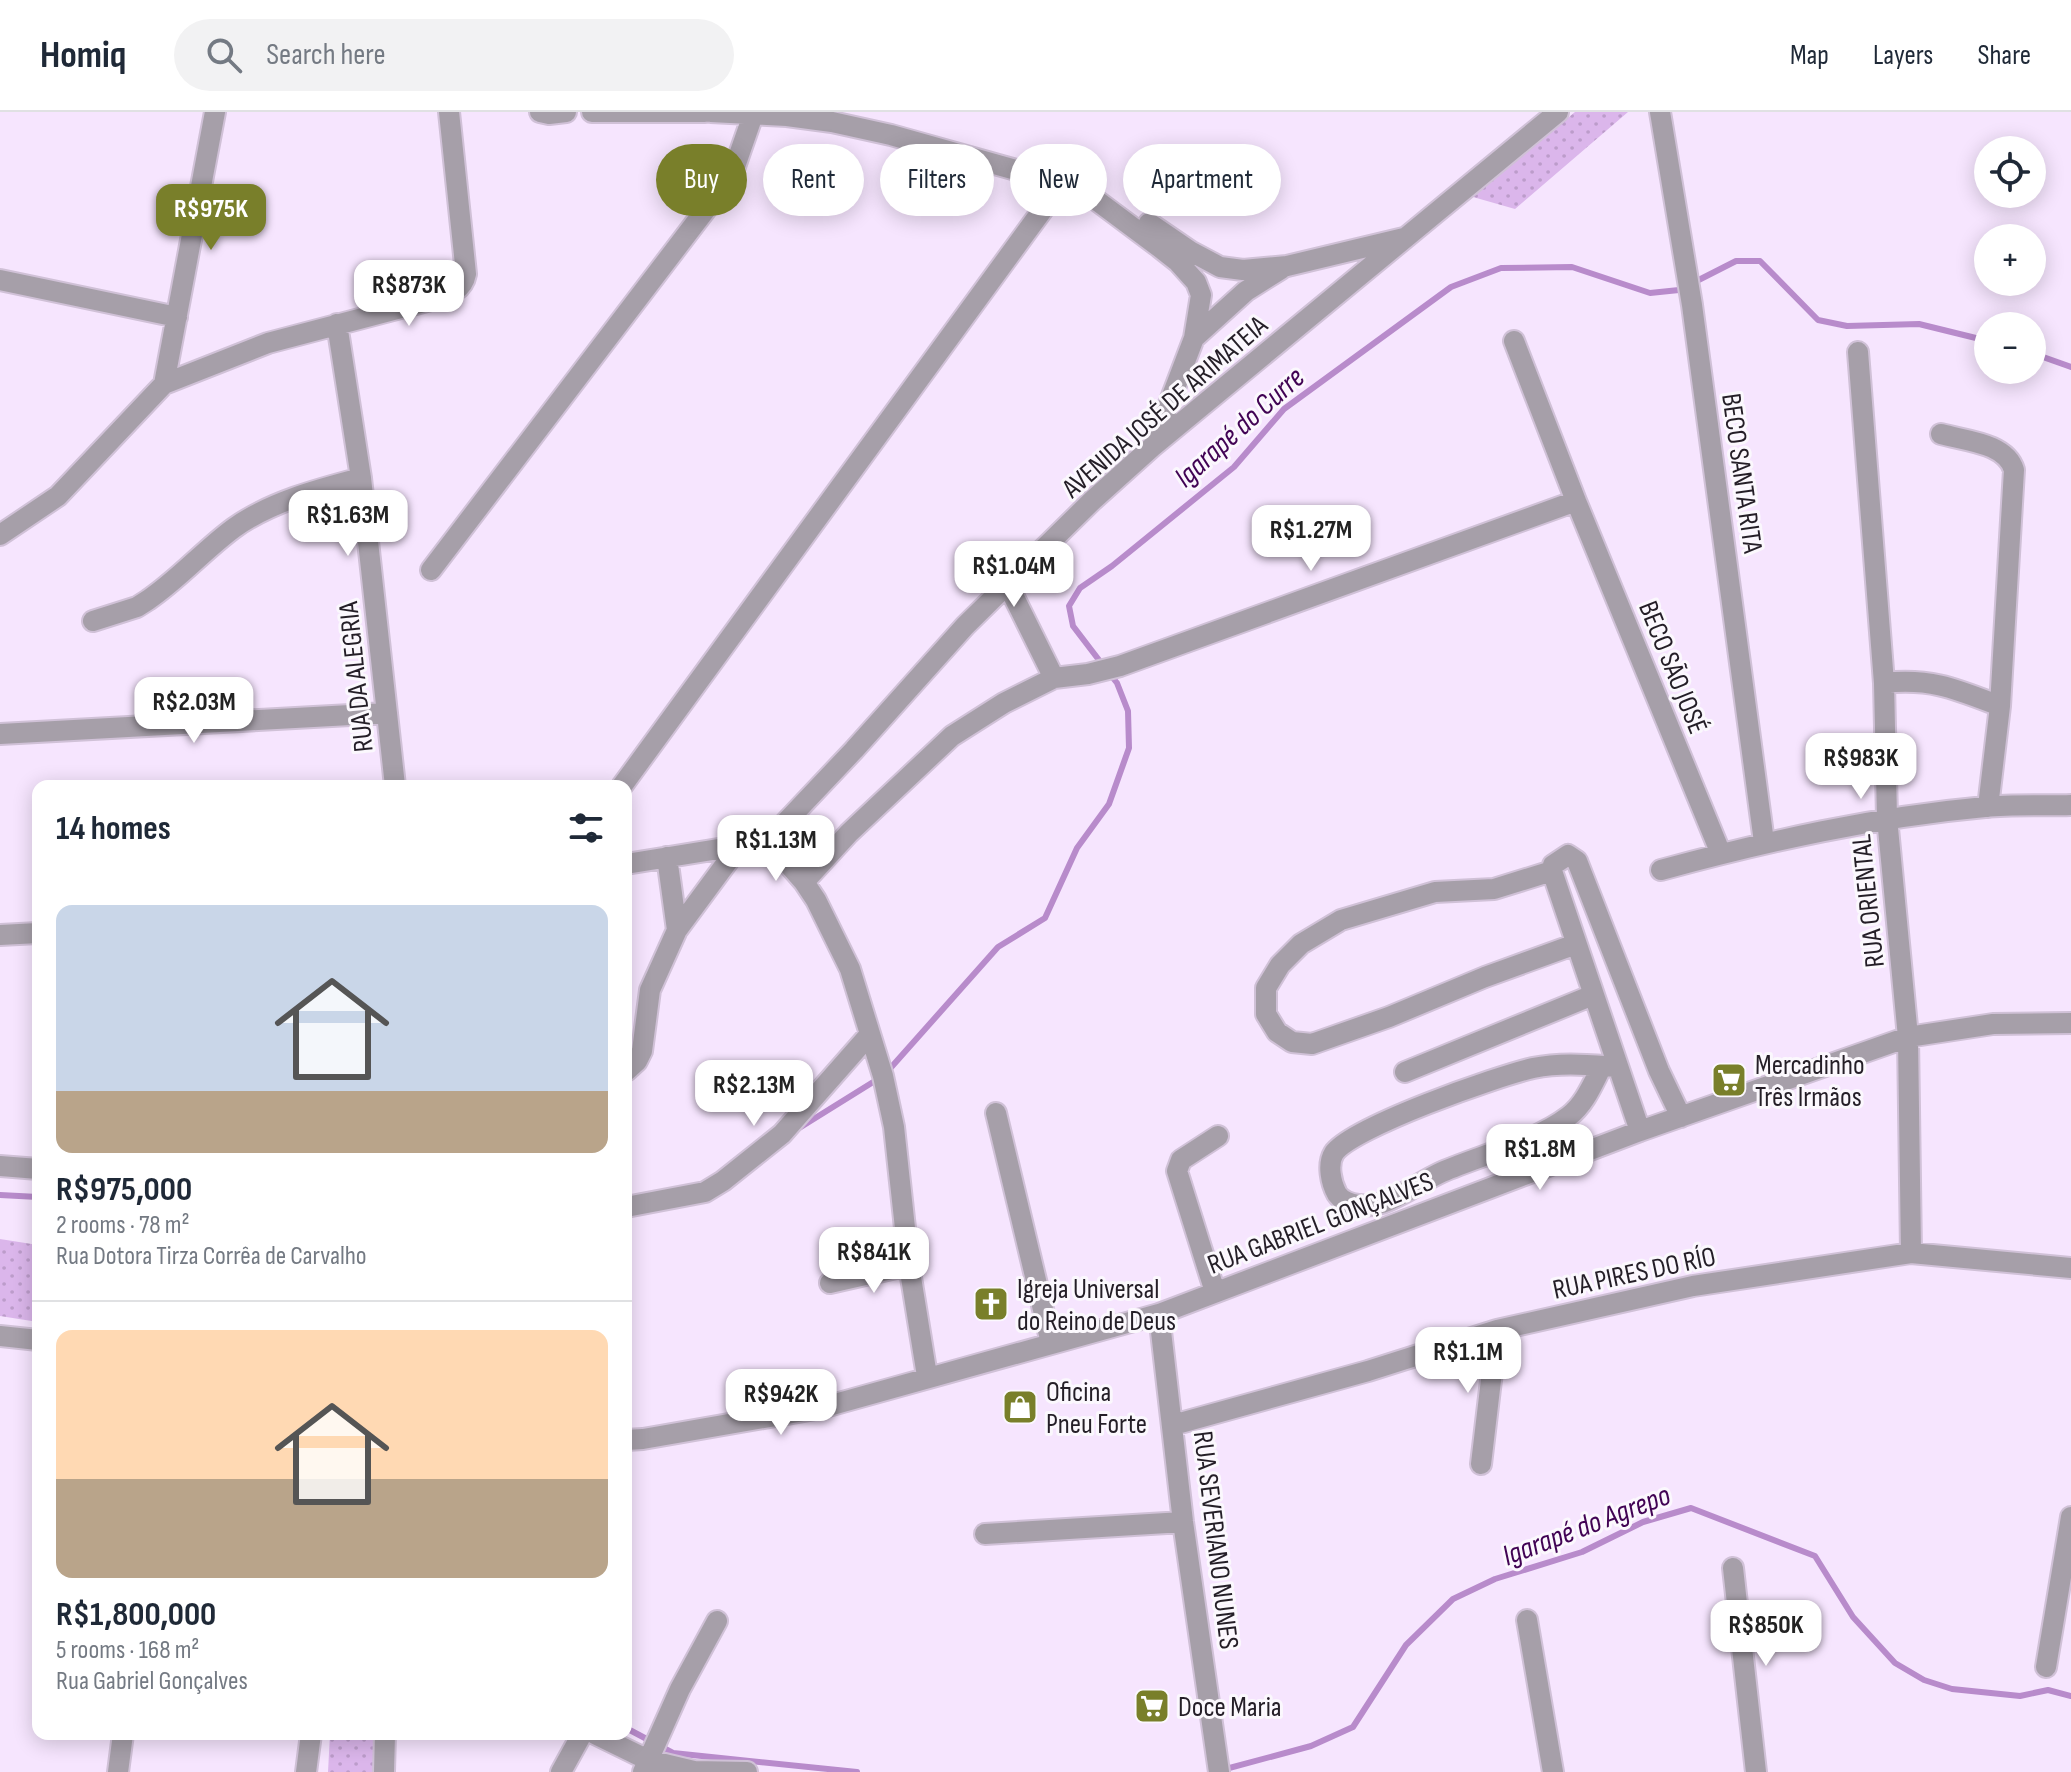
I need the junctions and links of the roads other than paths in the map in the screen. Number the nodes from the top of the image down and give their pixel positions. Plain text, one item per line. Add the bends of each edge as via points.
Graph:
1 (215, 112) edge
2 (449, 112) edge
3 (540, 112) edge
4 (566, 112) edge
5 (592, 112) edge
6 (705, 112) edge
7 (711, 112) edge
8 (839, 112) edge
9 (1558, 112) edge
10 (1660, 112) edge
11 (754, 113) edge
12 (867, 120) edge
13 (1010, 163) edge
14 (1107, 193) edge
15 (1107, 207) edge
16 (1039, 216) edge
17 (1408, 237) junction
18 (1287, 266) junction
19 (0, 280) edge
20 (177, 317) junction
21 (337, 324) junction
22 (1194, 338) junction
23 (1514, 341) dead end
24 (1858, 352) dead end
25 (164, 384) junction
26 (1941, 434) dead end
27 (1152, 447) junction
28 (361, 478) junction
29 (1576, 501) junction
30 (0, 535) edge
31 (431, 570) dead end
32 (1008, 585) junction
33 (93, 621) dead end
34 (1054, 678) junction
35 (1884, 683) junction
36 (2000, 706) junction
37 (387, 713) junction
38 (0, 734) edge
39 (394, 780) edge
40 (626, 780) edge
41 (2071, 805) edge
42 (1988, 807) junction
43 (1887, 818) junction
44 (768, 841) junction
45 (1764, 842) junction
46 (739, 846) junction
47 (1721, 854) junction
48 (667, 857) junction
49 (632, 863) edge
50 (1661, 870) dead end
51 (1552, 871) junction
52 (804, 882) junction
53 (677, 930) junction
54 (32, 933) edge
55 (0, 935) edge
56 (1576, 944) junction
57 (1593, 995) junction
58 (2071, 1023) edge
59 (870, 1034) junction
60 (1908, 1037) junction
61 (632, 1066) edge
62 (1610, 1066) junction
63 (1405, 1072) dead end
64 (996, 1113) dead end
65 (1681, 1117) junction
66 (1640, 1131) junction
67 (1218, 1136) dead end
68 (0, 1166) edge
69 (32, 1169) edge
70 (632, 1206) edge
71 (1911, 1253) junction
72 (909, 1265) junction
73 (2071, 1268) edge
74 (830, 1283) dead end
75 (1215, 1292) junction
76 (1159, 1314) junction
77 (1497, 1330) junction
78 (0, 1336) edge
79 (32, 1339) edge
80 (1051, 1343) junction
81 (927, 1376) junction
82 (1173, 1425) junction
83 (632, 1440) edge
84 (1481, 1464) dead end
85 (2071, 1517) edge
86 (1183, 1522) junction
87 (985, 1534) dead end
88 (1733, 1568) dead end
89 (1527, 1620) dead end
90 (717, 1621) dead end
91 (2046, 1667) dead end
92 (122, 1740) edge
93 (310, 1740) edge
94 (385, 1740) edge
95 (579, 1740) edge
96 (604, 1740) edge
97 (645, 1766) edge
98 (747, 1771) edge
99 (118, 1772) edge
100 (306, 1772) edge
101 (384, 1772) edge
102 (561, 1772) edge
103 (1219, 1772) edge
104 (1553, 1772) edge
105 (1756, 1772) edge

1 - 20 street
2 - 21 street via 466,274 462,286 450,294
3 - 4 street
5 - 6 street
7 - 11 street
8 - 12 street
9 - 17 street, AVENIDA JOSÉ DE ARIMATEIA
10 - 45 street, BECO SANTA RITA via 1692,305
11 - 12 street
11 - 31 street via 726,183
12 - 13 street
14 - 18 street via 1220,267
15 - 22 street via 1196,282 1201,295
16 - 40 street
17 - 18 street
17 - 27 street, AVENIDA JOSÉ DE ARIMATEIA
18 - 22 street via 1246,291
19 - 20 street
20 - 25 street
21 - 25 street via 268,343
21 - 28 street, RUA DA ALEGRIA
22 - 27 street
23 - 29 street, BECO SÃO JOSÉ
24 - 35 street, RUA ORIENTAL
25 - 30 street via 58,496
26 - 36 street via 2000,451 2014,470
27 - 32 street, AVENIDA JOSÉ DE ARIMATEIA
28 - 33 street via 249,518 148,600
28 - 37 street, RUA DA ALEGRIA
29 - 34 street via 1120,666
29 - 47 street, BECO SÃO JOSÉ
32 - 34 street
32 - 44 street, AVENIDA JOSÉ DE ARIMATEIA
34 - 52 street via 952,736
35 - 36 street via 1947,685
35 - 43 street, RUA ORIENTAL
36 - 42 street
37 - 38 street
37 - 39 street, RUA DA ALEGRIA
41 - 42 street
42 - 43 street
43 - 45 street
43 - 60 street, RUA ORIENTAL
44 - 46 street
44 - 52 street
45 - 47 street
46 - 48 street
46 - 53 street
47 - 50 street
48 - 49 street
48 - 53 street
51 - 56 street
51 - 56 street via 1494,889 1435,892 1341,920 1301,944 1280,965 1266,988 1266,1014 1277,1032 1292,1042 1312,1044
51 - 65 street via 1568,855 1577,861
52 - 59 street via 850,969
53 - 61 street via 650,990 642,1051
54 - 55 street
56 - 57 street
57 - 62 street
57 - 63 street
58 - 60 street, RUA GABRIEL GONÇALVES via 1993,1024
59 - 70 street via 782,1134 723,1181 705,1192
59 - 72 street via 894,1127
60 - 65 street, RUA GABRIEL GONÇALVES
60 - 71 street, RUA ORIENTAL
62 - 62 street via 1570,1116 1533,1135 1382,1203 1353,1204 1337,1193 1330,1169 1333,1155 1378,1124 1533,1068 1571,1063
62 - 66 street
64 - 80 street
65 - 66 street, RUA GABRIEL GONÇALVES
66 - 75 street, RUA GABRIEL GONÇALVES
67 - 75 street via 1181,1160 1177,1171
68 - 69 street
71 - 73 street, RUA PIRES DO RÍO
71 - 77 street, RUA PIRES DO RÍO via 1693,1286
72 - 74 street
72 - 81 street
75 - 76 street, RUA GABRIEL GONÇALVES
76 - 80 street, RUA GABRIEL GONÇALVES
76 - 82 street, RUA SEVERIANO NUNES
77 - 82 street, RUA PIRES DO RÍO
77 - 84 street
78 - 79 street
80 - 81 street, RUA GABRIEL GONÇALVES
81 - 83 street, RUA GABRIEL GONÇALVES via 821,1408
82 - 86 street, RUA SEVERIANO NUNES
85 - 91 street
86 - 87 street
86 - 103 street, RUA SEVERIANO NUNES
88 - 105 street
89 - 104 street
90 - 97 street
92 - 99 street
93 - 100 street
94 - 101 street
95 - 102 street
96 - 97 street
97 - 98 street

